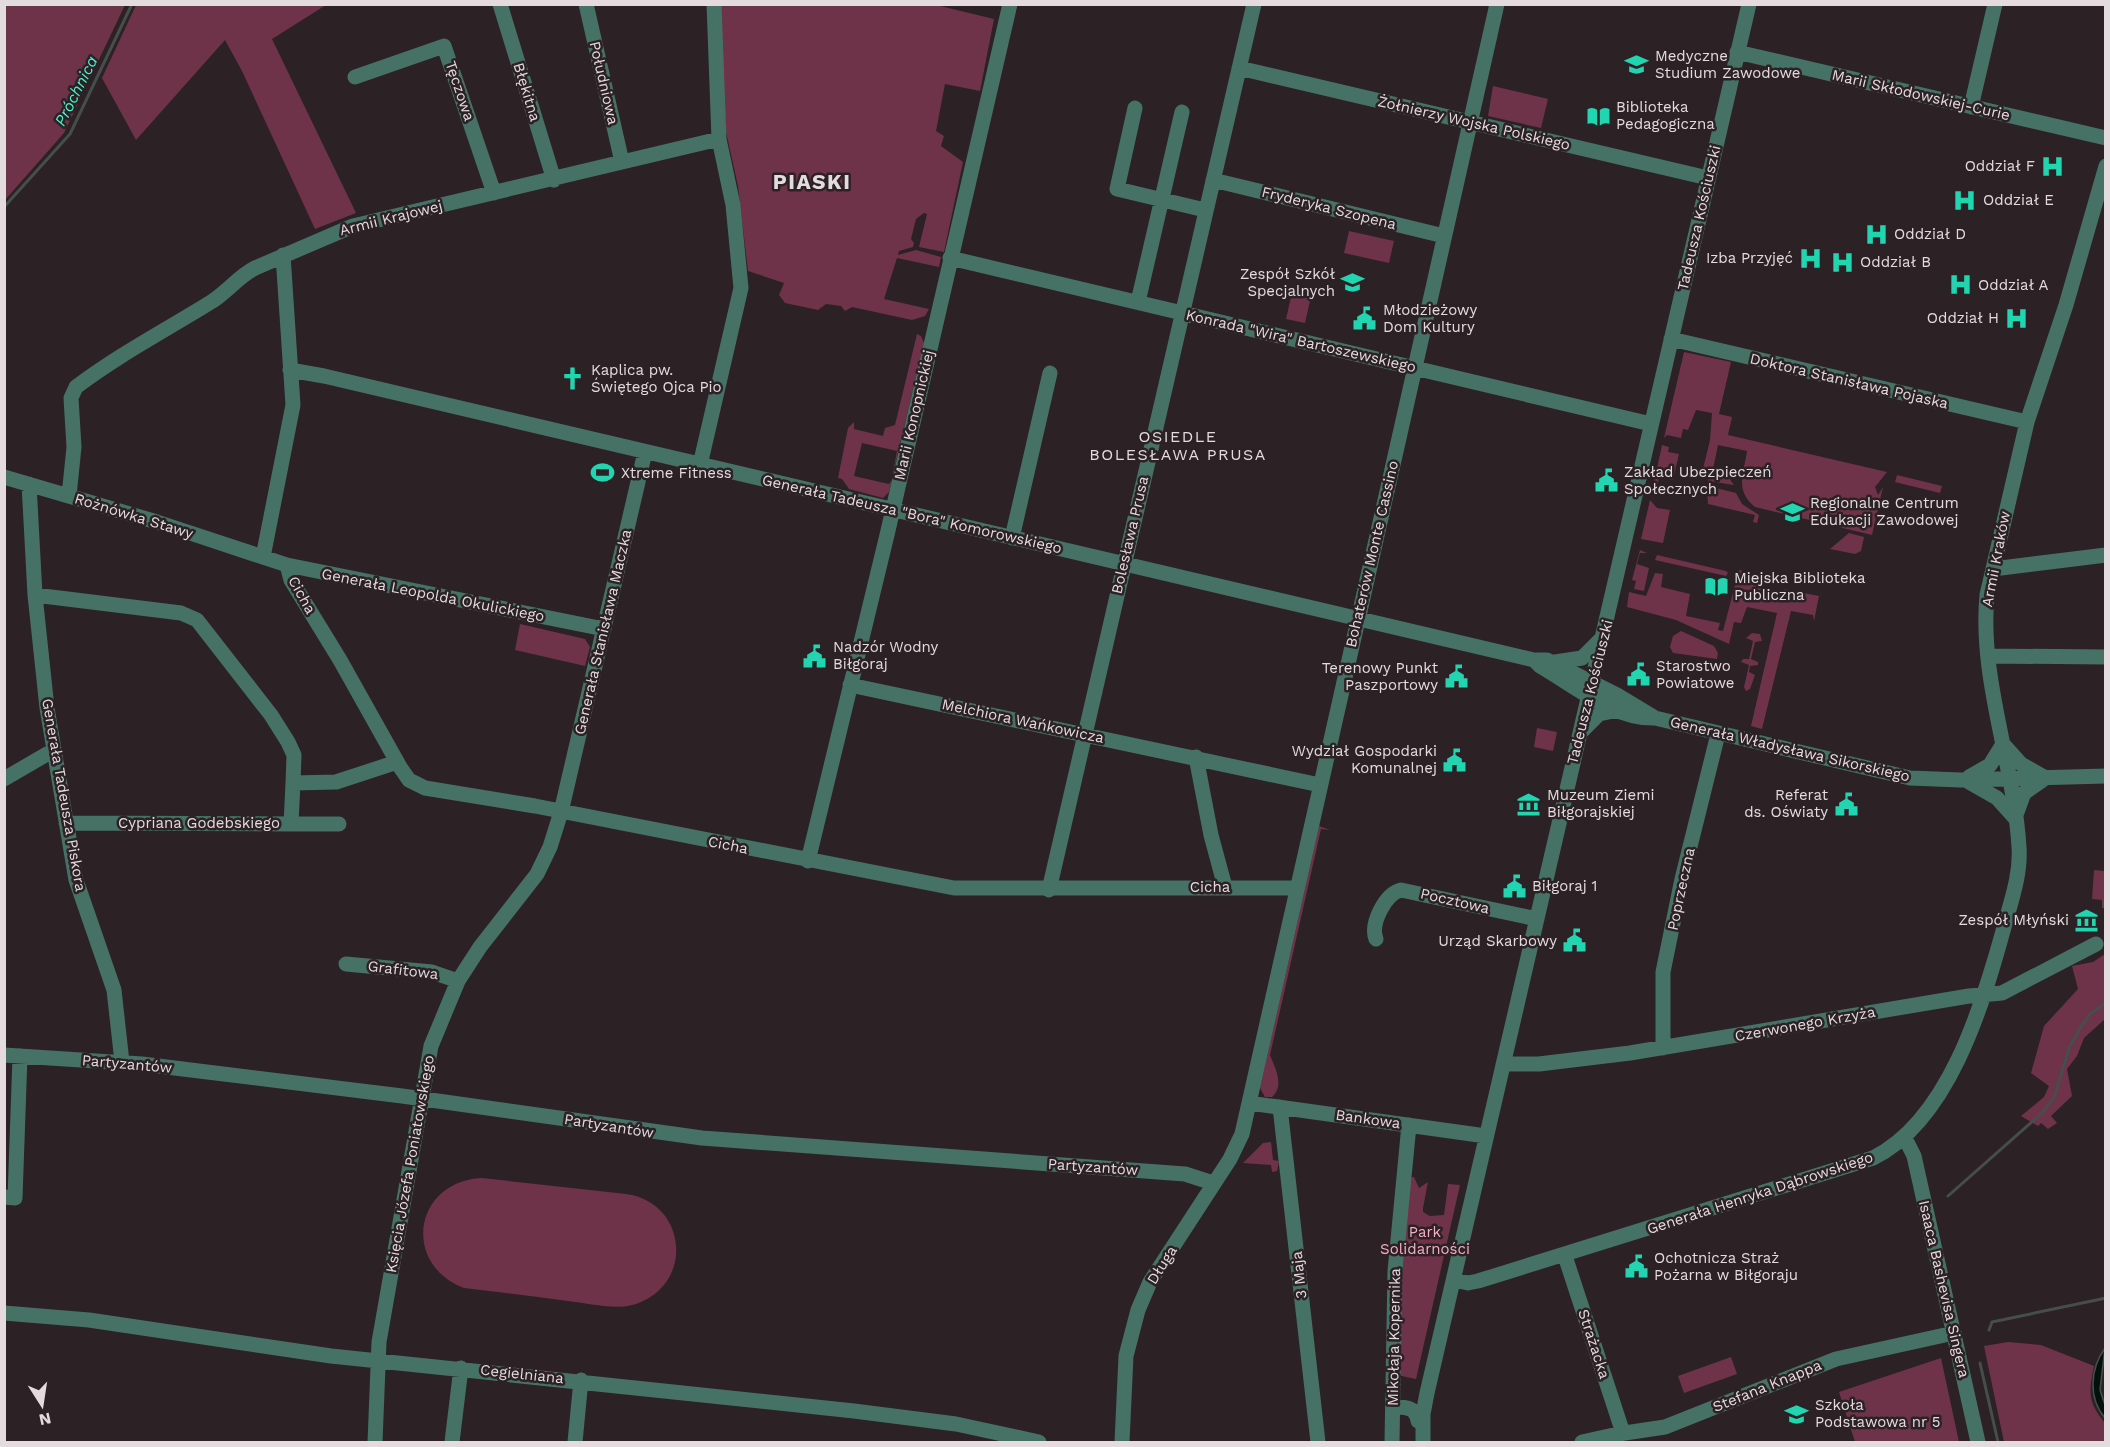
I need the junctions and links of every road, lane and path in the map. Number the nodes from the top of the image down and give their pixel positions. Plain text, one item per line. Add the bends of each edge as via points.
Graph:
1 (500, 4) edge
2 (586, 4) edge
3 (714, 4) edge
4 (1010, 4) edge
5 (1254, 4) edge
6 (1497, 4) edge
7 (1749, 4) edge
8 (1995, 4) edge
9 (1737, 52) junction
10 (1239, 68) junction
11 (355, 77) dead end
12 (1971, 107) junction
13 (1135, 108) dead end
14 (1182, 112) dead end
15 (1470, 122) junction
16 (2106, 138) edge
17 (719, 139) junction
18 (622, 162) junction
19 (2106, 166) edge
20 (1708, 178) junction
21 (554, 180) junction
22 (1213, 180) junction
23 (494, 193) junction
24 (1162, 200) junction
25 (1188, 206) junction
26 (1205, 210) junction
27 (1201, 227) junction
28 (1444, 236) junction
29 (283, 255) junction
30 (950, 258) junction
31 (1138, 302) junction
32 (1181, 312) junction
33 (1671, 339) junction
34 (1414, 368) junction
35 (290, 370) junction
36 (1050, 373) dead end
37 (2027, 422) junction
38 (1651, 424) junction
39 (645, 452) junction
40 (700, 465) junction
41 (4, 477) edge
42 (29, 484) junction
43 (69, 496) junction
44 (892, 510) junction
45 (1012, 538) junction
46 (2106, 555) edge
47 (262, 557) junction
48 (1123, 563) junction
49 (287, 566) junction
50 (1992, 569) junction
51 (35, 595) junction
52 (1358, 618) junction
53 (604, 629) junction
54 (1604, 636) junction
55 (1988, 656) junction
56 (2106, 657) edge
57 (1534, 660) junction
58 (1555, 662) junction
59 (850, 685) junction
60 (1591, 689) junction
61 (1618, 710) junction
62 (1655, 718) junction
63 (1084, 733) junction
64 (1579, 734) junction
65 (1718, 734) junction
66 (2003, 744) junction
67 (55, 753) junction
68 (1196, 758) junction
69 (397, 762) junction
70 (2106, 776) edge
71 (2047, 778) junction
72 (2008, 779) junction
73 (4, 780) edge
74 (1960, 780) junction
75 (293, 783) junction
76 (1320, 785) junction
77 (561, 812) junction
78 (2015, 818) junction
79 (66, 823) junction
80 (291, 824) junction
81 (339, 824) dead end
82 (808, 861) junction
83 (1224, 887) junction
84 (1297, 888) junction
85 (1049, 890) junction
86 (1383, 909) dead end
87 (1537, 919) junction
88 (2096, 944) dead end
89 (346, 964) dead end
90 (458, 981) junction
91 (1985, 996) junction
92 (1663, 1048) junction
93 (12, 1055) edge
94 (122, 1062) junction
95 (1503, 1064) junction
96 (420, 1098) junction
97 (1249, 1103) junction
98 (1280, 1107) junction
99 (1408, 1125) junction
100 (1486, 1136) junction
101 (1905, 1138) junction
102 (1213, 1183) junction
103 (4, 1197) edge
104 (1565, 1256) junction
105 (1454, 1280) junction
106 (4, 1313) edge
107 (1954, 1332) junction
108 (377, 1360) junction
109 (461, 1368) junction
110 (581, 1380) junction
111 (1393, 1407) junction
112 (1420, 1418) junction
113 (1623, 1433) junction
114 (1392, 1442) edge
115 (375, 1443) edge
116 (452, 1443) edge
117 (575, 1443) edge
118 (1039, 1443) edge
119 (1122, 1443) edge
120 (1318, 1443) edge
121 (1412, 1443) edge
122 (1423, 1443) edge
123 (1582, 1443) edge
124 (1978, 1443) edge

1 - 21 street, Błękitna
2 - 18 street, Południowa
3 - 17 street
4 - 30 street, Marii Konopnickiej
5 - 10 street, Bolesława Prusa
6 - 15 street, Bohaterów Monte Cassino
7 - 9 street, Tadeusza Kościuszki
8 - 12 street
9 - 12 street, Marii Skłodowskiej-Curie
9 - 20 street, Tadeusza Kościuszki
10 - 15 street, Żołnierzy Wojska Polskiego
10 - 22 street, Bolesława Prusa
11 - 23 street, Tęczowa via 444,46
12 - 16 street, Marii Skłodowskiej-Curie
13 - 24 street via 1118,189
14 - 24 street
15 - 20 street, Żołnierzy Wojska Polskiego
15 - 28 street, Bohaterów Monte Cassino
17 - 18 street, Armii Krajowej
17 - 40 street via 733,205 741,288
18 - 21 street, Armii Krajowej
19 - 37 street, Armii Kraków
20 - 33 street, Tadeusza Kościuszki
21 - 23 street, Armii Krajowej
22 - 26 street, Bolesława Prusa
22 - 28 street, Fryderyka Szopena
23 - 29 street, Armii Krajowej via 341,230
24 - 25 street
24 - 31 street
25 - 26 street
25 - 27 street
26 - 27 street, Bolesława Prusa
27 - 32 street, Bolesława Prusa
28 - 34 street, Bohaterów Monte Cassino
29 - 35 street
29 - 43 street, Armii Krajowej via 243,274 213,301 76,387 71,398 74,447
30 - 31 street, Konrada "Wira" Bartoszewskiego
30 - 44 street, Marii Konopnickiej
31 - 32 street, Konrada "Wira" Bartoszewskiego
32 - 34 street, Konrada "Wira" Bartoszewskiego
32 - 48 street, Bolesława Prusa
33 - 37 street, Doktora Stanisława Pojaska
33 - 38 street, Tadeusza Kościuszki
34 - 38 street, Konrada "Wira" Bartoszewskiego
34 - 52 street, Bohaterów Monte Cassino
35 - 39 street, Generała Tadeusza "Bora" Komorowskiego
35 - 47 street via 292,420
36 - 45 street
37 - 50 street, Armii Kraków
38 - 54 street, Tadeusza Kościuszki
39 - 40 street, Generała Tadeusza "Bora" Komorowskiego
39 - 53 street, Generała Stanisława Maczka
40 - 44 street, Generała Tadeusza "Bora" Komorowskiego
41 - 42 street, Rożnówka Stawy
42 - 43 street, Rożnówka Stawy
42 - 51 street
43 - 47 street, Rożnówka Stawy
44 - 45 street, Generała Tadeusza "Bora" Komorowskiego
44 - 59 street, Marii Konopnickiej
45 - 48 street, Generała Tadeusza "Bora" Komorowskiego
46 - 50 street
47 - 49 street, Generała Leopolda Okulickiego
48 - 52 street, Generała Tadeusza "Bora" Komorowskiego
48 - 63 street, Bolesława Prusa
49 - 53 street, Generała Leopolda Okulickiego
49 - 69 street, Cicha via 291,580
50 - 55 street, Armii Kraków via 1985,616
51 - 67 street, Generała Tadeusza Piskora
51 - 75 street, Cypriana Godebskiego via 181,614 198,620 288,742 294,755
52 - 57 street, Generała Tadeusza "Bora" Komorowskiego
52 - 76 street, Bohaterów Monte Cassino
53 - 77 street, Generała Stanisława Maczka
54 - 58 street via 1582,658
54 - 60 street, Tadeusza Kościuszki
55 - 56 street
55 - 66 street, Armii Kraków
57 - 58 street, Generała Tadeusza "Bora" Komorowskiego
57 - 60 street, Generała Tadeusza "Bora" Komorowskiego
58 - 60 street, Generała Tadeusza "Bora" Komorowskiego
59 - 63 street, Melchiora Wańkowicza
59 - 82 street, Marii Konopnickiej
60 - 61 street, Generała Władysława Sikorskiego
60 - 62 street, Generała Władysława Sikorskiego
60 - 64 street, Tadeusza Kościuszki
61 - 62 street, Generała Władysława Sikorskiego
61 - 64 street via 1599,714
62 - 65 street, Generała Władysława Sikorskiego
63 - 68 street, Melchiora Wańkowicza
63 - 85 street, Bolesława Prusa
64 - 87 street, Tadeusza Kościuszki
65 - 74 street, Generała Władysława Sikorskiego via 1884,773
65 - 92 street, Poprzeczna via 1665,964
66 - 71 street via 2021,764
66 - 72 street, Armii Kraków
66 - 74 street via 1988,767
67 - 73 street
67 - 79 street, Generała Tadeusza Piskora
68 - 76 street, Melchiora Wańkowicza
68 - 83 street
69 - 75 street via 336,782
69 - 77 street, Cicha via 409,780 425,788
70 - 71 street, Generała Władysława Sikorskiego
71 - 72 street, Generała Władysława Sikorskiego
71 - 78 street via 2024,793
72 - 74 street, Generała Władysława Sikorskiego
72 - 78 street, Armii Kraków
74 - 78 street via 1989,792
75 - 80 street, Cypriana Godebskiego
76 - 84 street, Bohaterów Monte Cassino
77 - 82 street, Cicha
77 - 90 street, Księcia Józefa Poniatowskiego via 537,874
78 - 91 street, Armii Kraków via 2020,858 2017,879
79 - 80 street, Cypriana Godebskiego
79 - 94 street, Generała Tadeusza Piskora via 81,895 114,990
80 - 81 street
82 - 85 street, Cicha via 954,888
83 - 84 street, Cicha
83 - 85 street, Cicha
84 - 97 street, Bohaterów Monte Cassino
86 - 87 street, Pocztowa via 1390,895 1406,890
87 - 95 street, Tadeusza Kościuszki
88 - 91 street, Czerwonego Krzyża via 2002,993
89 - 90 street, Grafitowa via 432,972
90 - 96 street, Księcia Józefa Poniatowskiego via 436,1030
91 - 92 street, Czerwonego Krzyża
91 - 101 street, Generała Henryka Dąbrowskiego via 1968,1038 1932,1104
92 - 95 street, Czerwonego Krzyża via 1539,1064
93 - 94 street, Partyzantów
93 - 103 street via 15,1198
94 - 96 street, Partyzantów
95 - 100 street, Tadeusza Kościuszki
96 - 102 street, Partyzantów via 702,1138 1185,1174
96 - 108 street, Księcia Józefa Poniatowskiego
97 - 98 street, Bankowa
97 - 102 street, Długa via 1239,1143
98 - 99 street, Bankowa
98 - 120 street, 3 Maja
99 - 100 street, Bankowa
99 - 111 street, Mikołaja Kopernika via 1395,1271
100 - 105 street, Tadeusza Kościuszki
101 - 104 street, Generała Henryka Dąbrowskiego via 1873,1158
101 - 107 street, Isaaca Bashevisa Singera via 1914,1156
102 - 119 street, Długa via 1150,1282 1138,1310 1126,1356
104 - 105 street, Generała Henryka Dąbrowskiego via 1478,1281
104 - 113 street, Strażacka
105 - 112 street, Tadeusza Kościuszki
106 - 108 street, Cegielniana via 89,1320
107 - 113 street, Stefana Knappa via 1836,1359 1674,1424
107 - 124 street, Isaaca Bashevisa Singera
108 - 109 street, Cegielniana
108 - 115 street, Księcia Józefa Poniatowskiego
109 - 110 street, Cegielniana
109 - 116 street
110 - 117 street
110 - 118 street, Cegielniana via 956,1424
111 - 112 street via 1412,1409
111 - 114 street, Mikołaja Kopernika
112 - 121 street, Tadeusza Kościuszki
112 - 122 street, Tadeusza Kościuszki
113 - 123 street, Stefana Knappa

